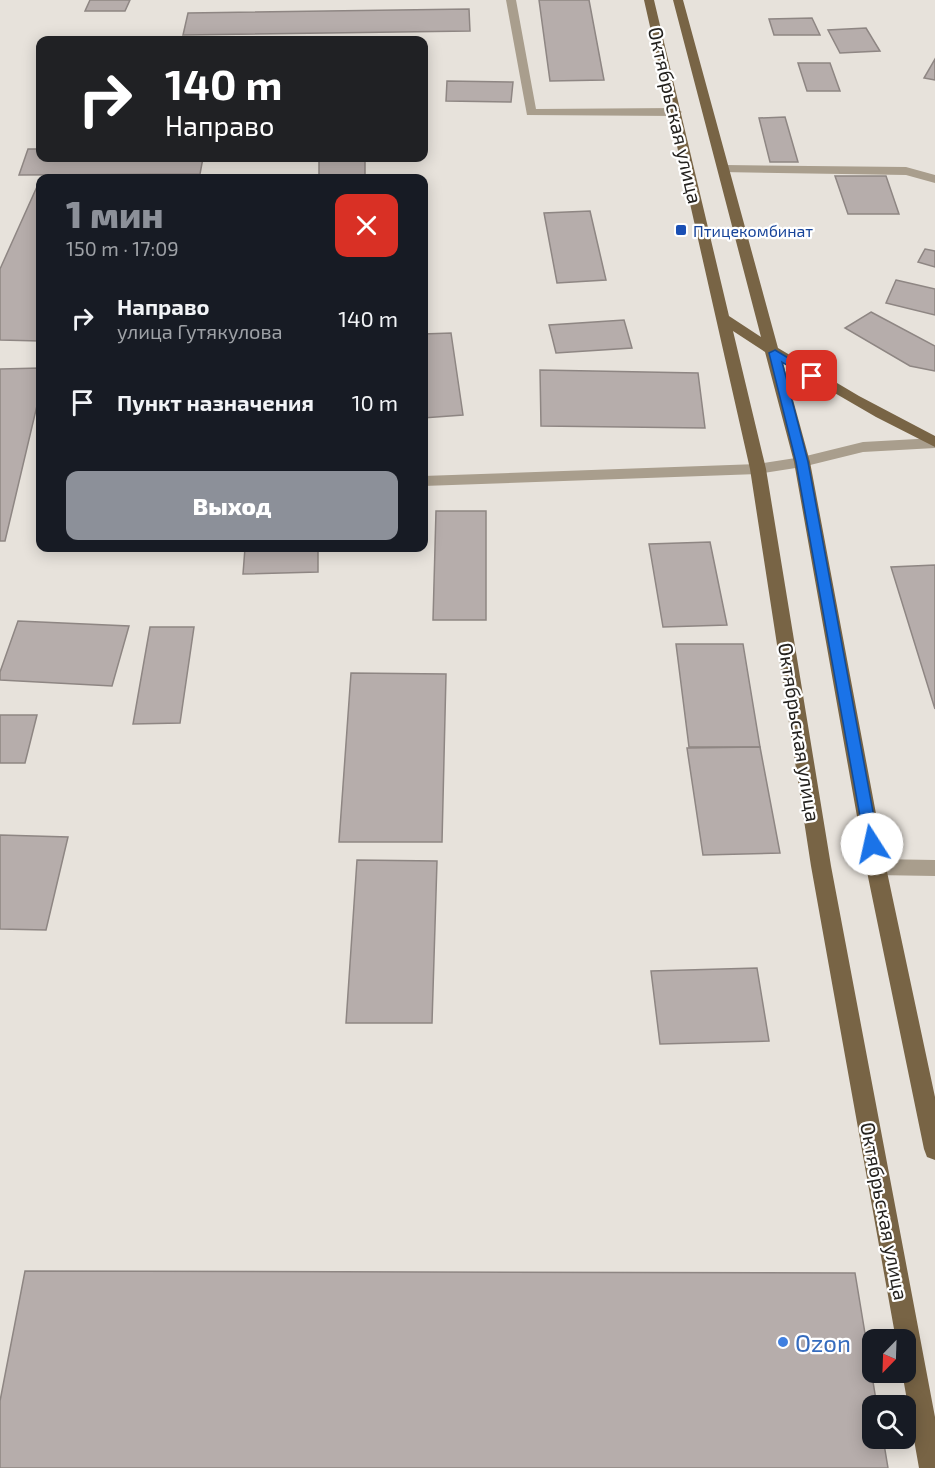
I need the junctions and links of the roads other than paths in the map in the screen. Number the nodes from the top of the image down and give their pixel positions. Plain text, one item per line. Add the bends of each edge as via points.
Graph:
1 (511, 0) edge
2 (649, 0) edge
3 (678, 0) edge
4 (676, 112) junction
5 (725, 169) junction
6 (935, 179) edge
7 (725, 319) junction
8 (775, 353) junction
9 (935, 443) edge
10 (802, 462) junction
11 (758, 469) junction
12 (428, 481) edge
13 (876, 867) junction
14 (935, 868) edge
15 (935, 1149) edge
16 (932, 1468) edge

1 - 4 street via 531,113
2 - 4 main road, Октябрьская улица
3 - 5 main road, Октябрьская улица
4 - 7 main road, Октябрьская улица
5 - 6 street via 906,171
5 - 8 main road, Октябрьская улица via 758,302
7 - 8 main road
7 - 11 main road, Октябрьская улица
8 - 9 main road
8 - 10 main road, Октябрьская улица
9 - 10 street via 863,447
10 - 11 street
10 - 13 main road, Октябрьская улица
11 - 12 street
11 - 16 main road, Октябрьская улица via 821,866
13 - 14 street
13 - 15 main road, Октябрьская улица

